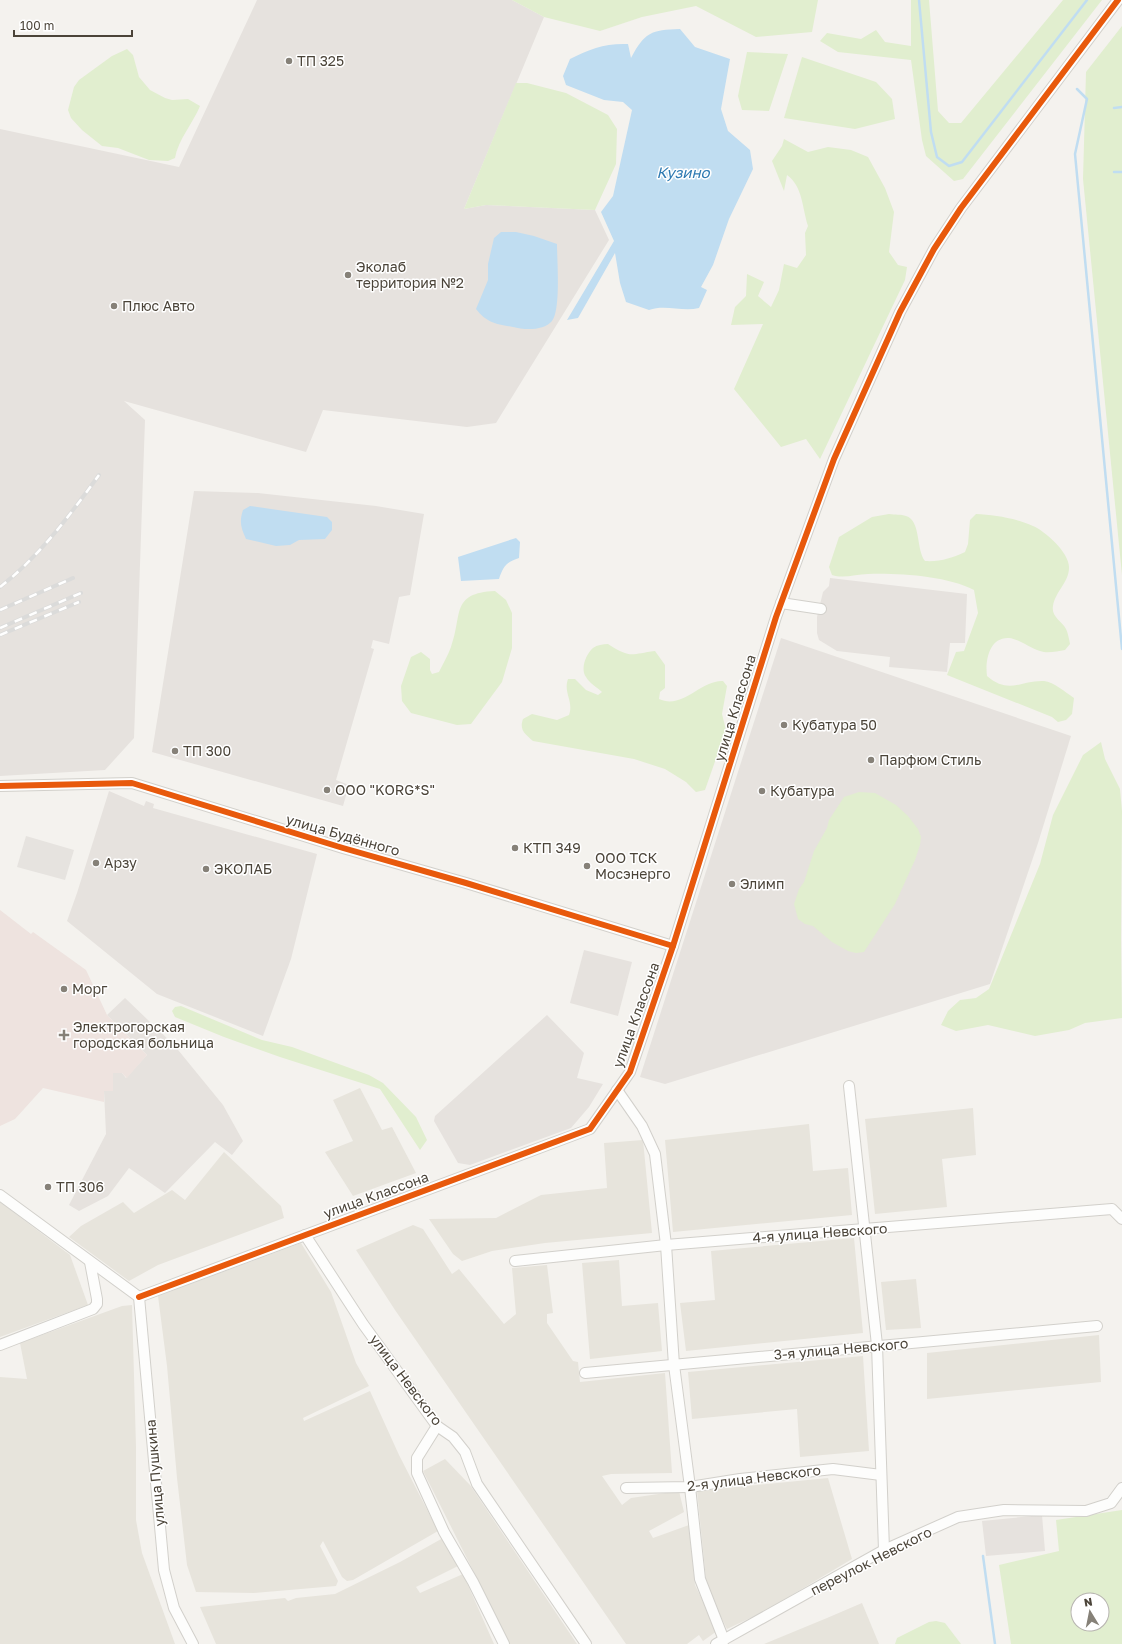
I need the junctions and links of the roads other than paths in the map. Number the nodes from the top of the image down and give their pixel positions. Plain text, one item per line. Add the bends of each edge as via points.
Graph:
1 (1118, 0) edge
2 (781, 603) junction
3 (821, 609) dead end
4 (0, 786) edge
5 (673, 946) junction
6 (849, 1086) dead end
7 (617, 1090) junction
8 (0, 1195) edge
9 (1122, 1219) edge
10 (865, 1229) junction
11 (305, 1235) junction
12 (666, 1245) junction
13 (90, 1262) junction
14 (515, 1262) dead end
15 (139, 1297) junction
16 (1097, 1326) dead end
17 (0, 1345) edge
18 (877, 1345) junction
19 (674, 1365) junction
20 (585, 1373) dead end
21 (438, 1426) junction
22 (882, 1475) junction
23 (690, 1487) junction
24 (626, 1488) dead end
25 (1122, 1488) edge
26 (884, 1550) junction
27 (720, 1642) edge
28 (193, 1644) edge
29 (504, 1644) edge
30 (586, 1644) edge

1 - 2 street, улица Классона via 961,208 934,249 900,312 834,459
2 - 3 street
2 - 5 street, улица Классона
4 - 5 street, улица Будённого via 132,783
5 - 7 street, улица Классона via 630,1072
6 - 10 street
7 - 11 street, улица Классона via 590,1129
7 - 12 street via 642,1126 655,1154
8 - 13 street
9 - 10 street, 4-я улица Невского via 1112,1209
10 - 12 street, 4-я улица Невского
10 - 18 street
11 - 15 street, улица Классона
11 - 21 street, улица Невского via 364,1324
12 - 14 street, 4-я улица Невского
12 - 19 street
13 - 15 street
13 - 17 street via 98,1304 92,1309
15 - 28 street, улица Пушкина via 164,1570 174,1608
16 - 18 street, 3-я улица Невского
18 - 19 street, 3-я улица Невского
18 - 22 street
19 - 20 street, 3-я улица Невского
19 - 23 street
21 - 29 street via 417,1458 417,1473 444,1532 474,1582
21 - 30 street, улица Невского via 453,1437 465,1452 477,1484
22 - 23 street, 2-я улица Невского via 833,1469
22 - 26 street
23 - 24 street, 2-я улица Невского
23 - 27 street via 700,1579
25 - 26 street, переулок Невского via 1111,1503 1086,1512 1004,1510 958,1518
26 - 27 street, переулок Невского

